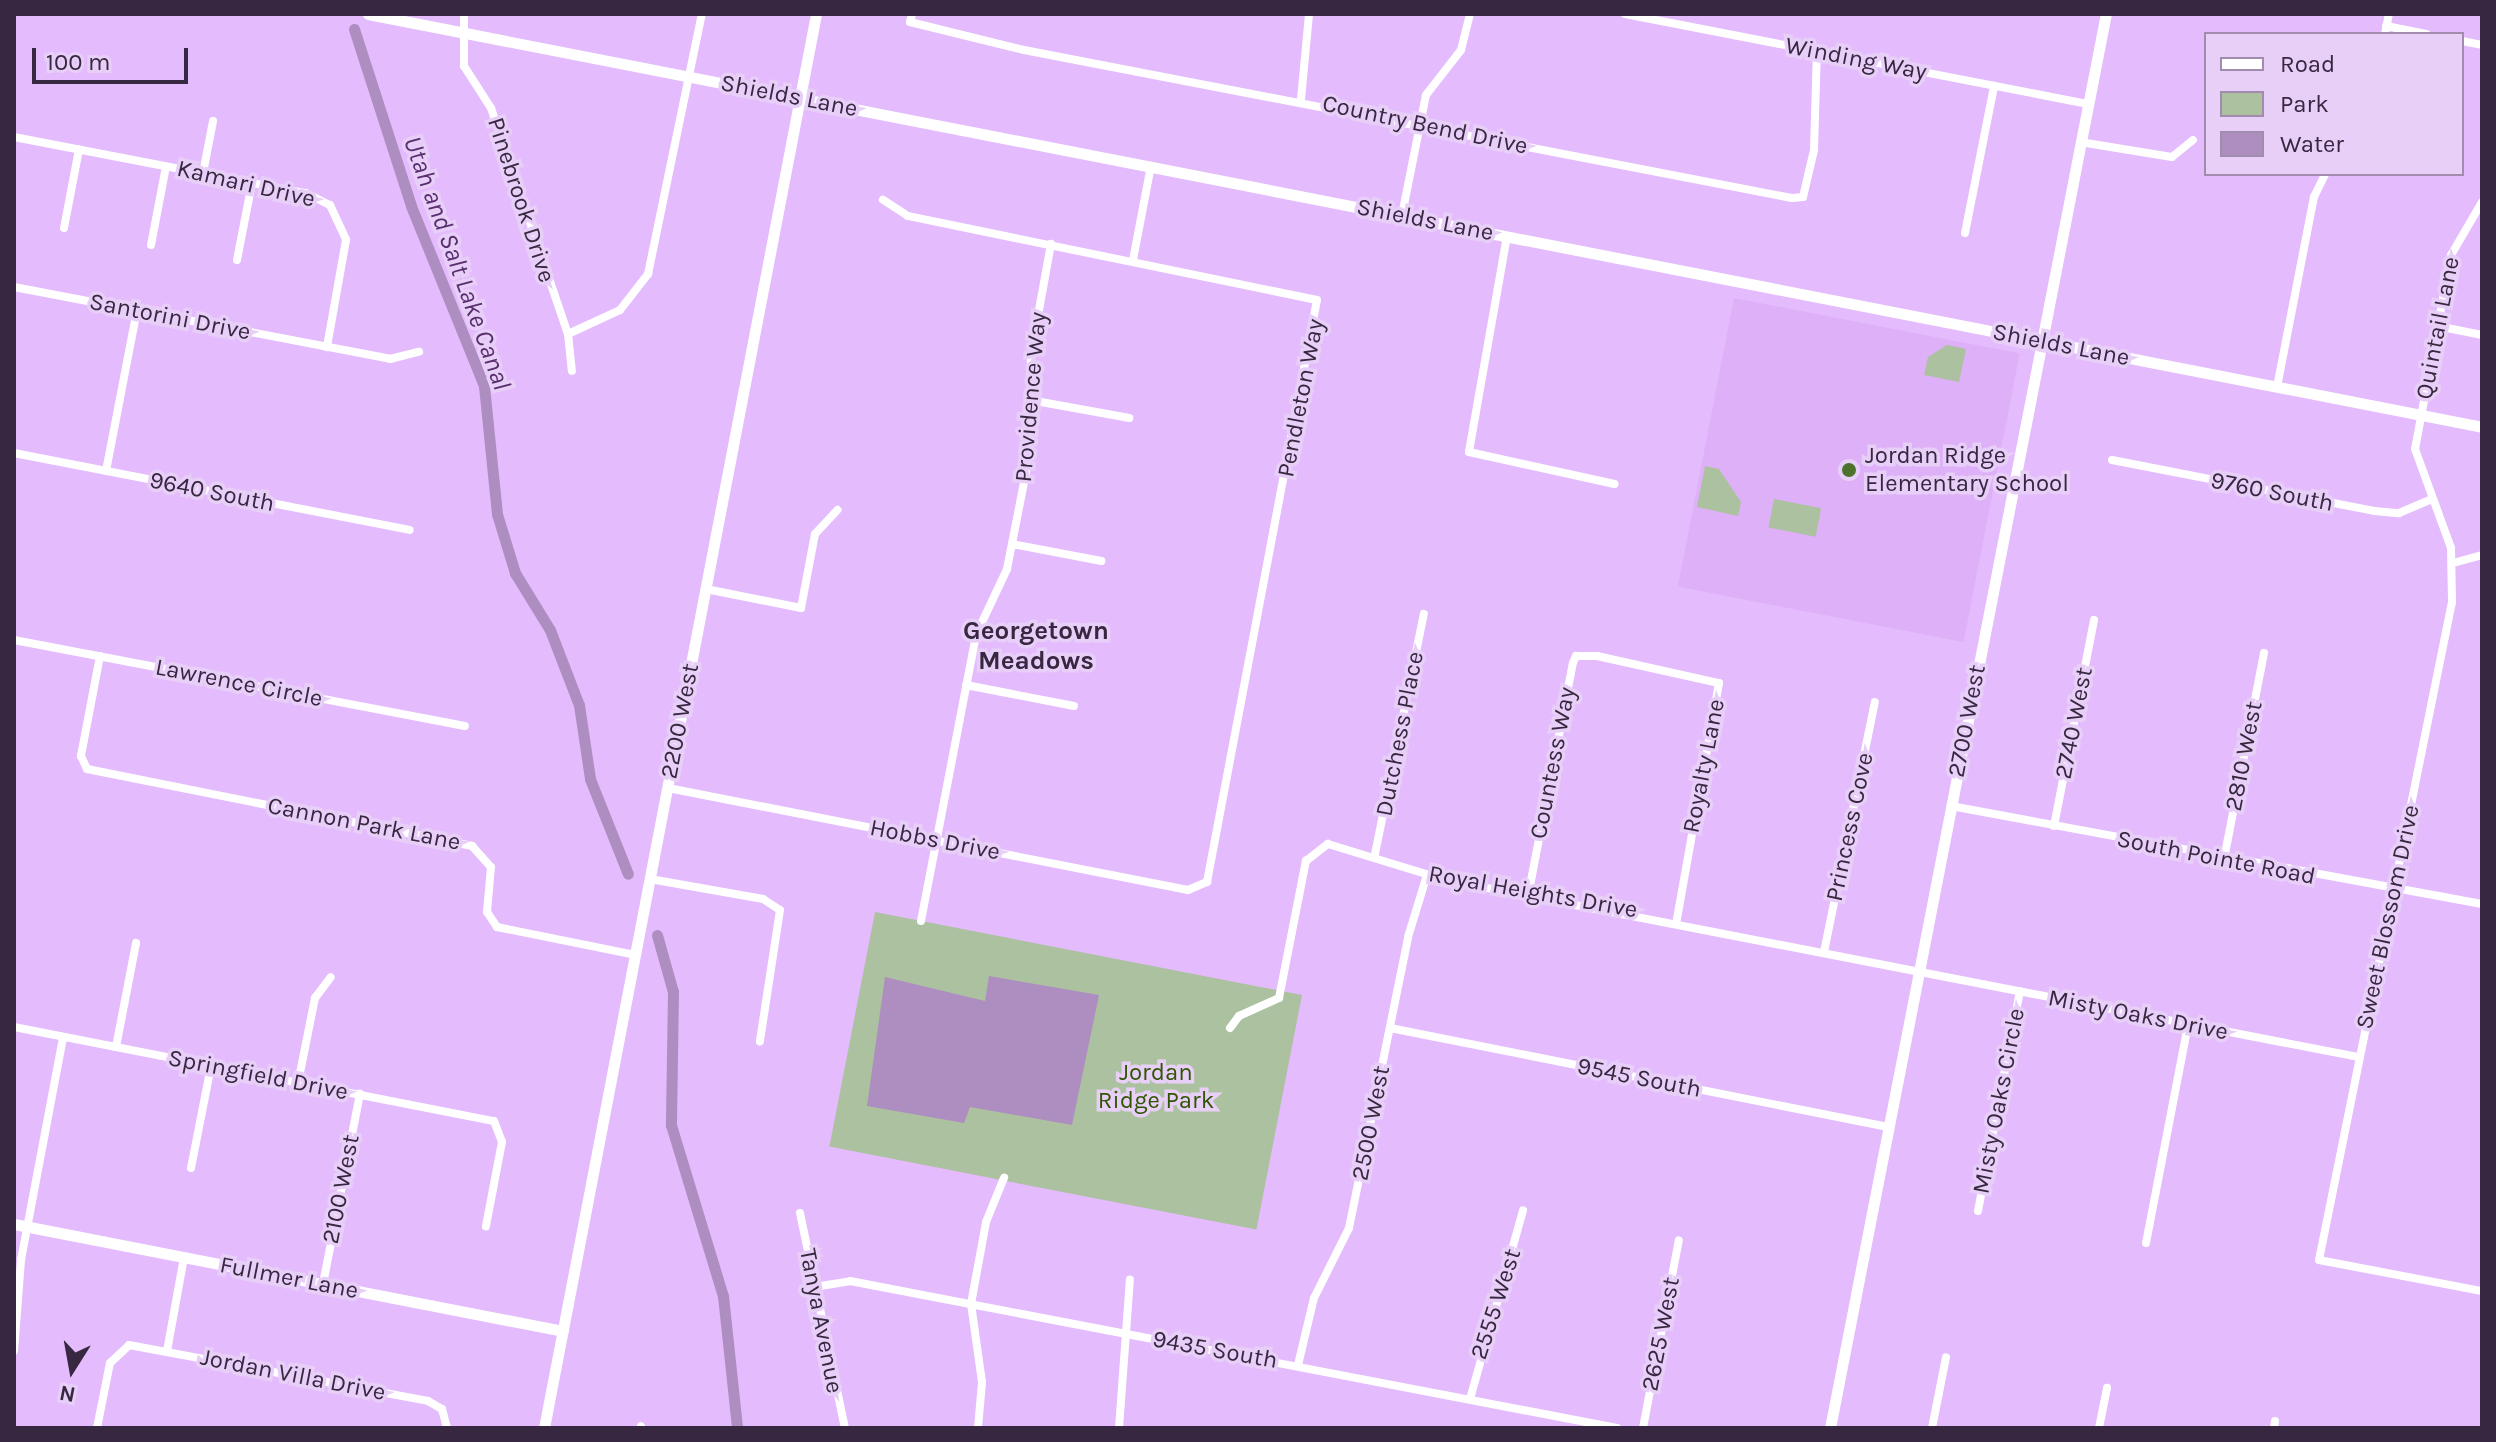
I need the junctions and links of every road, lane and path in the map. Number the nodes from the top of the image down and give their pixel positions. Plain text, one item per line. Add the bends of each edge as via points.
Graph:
1 (368, 14) edge
2 (464, 14) edge
3 (702, 14) edge
4 (816, 14) edge
5 (912, 14) edge
6 (1309, 14) edge
7 (1470, 14) edge
8 (1625, 14) edge
9 (2106, 14) edge
10 (2389, 14) edge
11 (2385, 30) edge
12 (2406, 32) edge
13 (463, 33) junction
14 (1817, 51) junction
15 (689, 77) junction
16 (1994, 86) junction
17 (800, 97) junction
18 (1301, 99) junction
19 (2088, 104) junction
20 (213, 121) dead end
21 (1420, 122) junction
22 (14, 137) edge
23 (2193, 140) dead end
24 (2080, 142) junction
25 (79, 149) junction
26 (166, 166) junction
27 (1151, 166) junction
28 (203, 173) junction
29 (2324, 176) edge
30 (252, 183) junction
31 (883, 200) dead end
32 (2482, 202) edge
33 (1402, 215) junction
34 (64, 228) dead end
35 (1965, 233) dead end
36 (1507, 236) junction
37 (1051, 244) junction
38 (151, 245) dead end
39 (237, 260) dead end
40 (1133, 260) junction
41 (14, 287) edge
42 (137, 310) junction
43 (2437, 326) junction
44 (568, 334) junction
45 (2482, 335) edge
46 (2041, 341) junction
47 (327, 347) junction
48 (419, 352) dead end
49 (572, 371) dead end
50 (2277, 387) junction
51 (1030, 400) junction
52 (2420, 415) junction
53 (1129, 418) dead end
54 (2482, 427) edge
55 (14, 453) edge
56 (2112, 460) dead end
57 (106, 471) junction
58 (1615, 484) dead end
59 (2430, 500) junction
60 (837, 510) dead end
61 (410, 530) dead end
62 (1012, 544) junction
63 (2482, 555) edge
64 (1101, 561) dead end
65 (2453, 563) junction
66 (706, 589) junction
67 (1424, 614) dead end
68 (2094, 620) dead end
69 (14, 640) edge
70 (2264, 653) dead end
71 (100, 656) junction
72 (1649, 666) joint
73 (966, 685) junction
74 (1875, 702) dead end
75 (1074, 706) dead end
76 (465, 726) dead end
77 (668, 788) junction
78 (1951, 806) junction
79 (2054, 826) junction
80 (936, 840) junction
81 (1375, 854) junction
82 (2224, 859) junction
83 (1427, 875) junction
84 (650, 879) junction
85 (1203, 889) joint
86 (2396, 893) junction
87 (1528, 896) junction
88 (2482, 904) edge
89 (1677, 919) junction
90 (921, 921) dead end
91 (136, 943) dead end
92 (1824, 952) junction
93 (636, 955) junction
94 (1918, 972) junction
95 (331, 977) dead end
96 (2020, 991) junction
97 (2188, 1025) junction
98 (14, 1027) edge
99 (1230, 1028) dead end
100 (1390, 1028) junction
101 (63, 1037) junction
102 (760, 1041) dead end
103 (116, 1047) junction
104 (2358, 1057) junction
105 (211, 1066) junction
106 (298, 1083) junction
107 (360, 1094) junction
108 (1888, 1127) junction
109 (191, 1168) dead end
110 (1004, 1178) dead end
111 (1523, 1210) dead end
112 (1978, 1211) dead end
113 (800, 1213) dead end
114 (14, 1224) edge
115 (486, 1226) dead end
116 (27, 1227) junction
117 (1679, 1240) dead end
118 (2146, 1243) dead end
119 (184, 1257) junction
120 (1130, 1279) dead end
121 (323, 1284) junction
122 (814, 1287) junction
123 (2482, 1291) edge
124 (18, 1292) edge
125 (971, 1304) junction
126 (563, 1331) junction
127 (1124, 1333) junction
128 (14, 1351) edge
129 (167, 1351) junction
130 (1946, 1357) dead end
131 (1298, 1365) junction
132 (2107, 1388) dead end
133 (1470, 1399) junction
134 (97, 1428) edge
135 (447, 1428) edge
136 (544, 1428) edge
137 (845, 1428) edge
138 (978, 1428) edge
139 (1119, 1428) edge
140 (1617, 1428) edge
141 (1643, 1428) edge
142 (1830, 1428) edge
143 (1932, 1428) edge
144 (2099, 1428) edge

1 - 13 main road, Shields Lane
2 - 13 street, Pinebrook Drive
3 - 15 street
4 - 17 main road, 2200 West
5 - 18 street, Country Bend Drive via 910,22 1024,50
6 - 18 street
7 - 21 street via 1461,50 1431,85
8 - 14 street, Winding Way
9 - 19 main road, 2700 West
10 - 11 street
11 - 12 street
13 - 15 main road, Shields Lane
13 - 44 street, Pinebrook Drive via 464,66 491,108
14 - 16 street, Winding Way
14 - 21 street, Country Bend Drive via 1815,138 1803,197
15 - 17 main road, Shields Lane
15 - 44 street via 648,274 620,310
16 - 19 street, Winding Way
16 - 35 street
17 - 27 main road, Shields Lane
17 - 66 main road, 2200 West
18 - 21 street, Country Bend Drive
19 - 24 main road, 2700 West
20 - 28 street
21 - 33 street
22 - 25 street, Kamari Drive
23 - 24 street via 2172,157
24 - 46 main road, 2700 West
25 - 26 street, Kamari Drive
25 - 34 street
26 - 28 street, Kamari Drive
26 - 38 street
27 - 33 main road, Shields Lane
27 - 40 street
28 - 30 street, Kamari Drive
29 - 50 street via 2314,197
30 - 39 street
30 - 47 street, Kamari Drive via 315,196 342,220 345,250
31 - 37 street, Pendleton Way via 908,216
32 - 43 street, Quintail Lane via 2454,246
33 - 36 main road, Shields Lane
36 - 46 main road, Shields Lane
36 - 58 street via 1469,452
37 - 40 street, Pendleton Way
37 - 51 street, Providence Way
40 - 85 street, Pendleton Way via 1304,293 1319,307
41 - 42 street, Santorini Drive
42 - 47 street, Santorini Drive
42 - 57 street
43 - 45 street
43 - 52 street, Quintail Lane
44 - 49 street, Pinebrook Drive
46 - 50 main road, Shields Lane
46 - 78 main road, 2700 West
47 - 48 street, Santorini Drive via 390,359
50 - 52 main road, Shields Lane
51 - 53 street
51 - 62 street, Providence Way via 1031,440
52 - 54 main road, Shields Lane
52 - 59 street, Sweet Blossom Drive via 2416,468
55 - 57 street, 9640 South
56 - 59 street, 9760 South via 2386,513
57 - 61 street, 9640 South
59 - 65 street, Sweet Blossom Drive
60 - 66 street via 815,534 801,608
62 - 64 street
62 - 73 street, Providence Way via 1002,586 976,635
63 - 65 street
65 - 86 street, Sweet Blossom Drive via 2452,602
66 - 77 main road, 2200 West
67 - 81 street, Dutchess Place
68 - 79 street, 2740 West
69 - 71 street, Lawrence Circle
70 - 82 street, 2810 West
71 - 76 street, Lawrence Circle
71 - 93 street, Cannon Park Lane via 81,756 91,771 472,846 491,867 487,912 497,927
72 - 87 street, Countess Way via 1576,656
72 - 89 street, Royalty Lane via 1719,683
73 - 75 street
73 - 80 street, Providence Way
74 - 92 street, Princess Cove
77 - 80 street, Hobbs Drive
77 - 84 main road, 2200 West
78 - 79 street, South Pointe Road
78 - 94 main road, 2700 West
79 - 82 street, South Pointe Road
80 - 85 street, Hobbs Drive
80 - 90 street, Providence Way
81 - 83 street, Royal Heights Drive
81 - 99 street, Royal Heights Drive via 1328,844 1310,855 1279,998 1239,1016
82 - 86 street, South Pointe Road
83 - 87 street, Royal Heights Drive
83 - 100 street, 2500 West
84 - 93 main road, 2200 West
84 - 102 street via 763,899 780,910
86 - 88 street, South Pointe Road
86 - 104 street, Sweet Blossom Drive
87 - 89 street, Royal Heights Drive
89 - 92 street, Royal Heights Drive
91 - 103 street
92 - 94 street, Royal Heights Drive
93 - 126 main road, 2200 West
94 - 96 street, Misty Oaks Drive
94 - 108 main road, 2700 West
95 - 106 street via 315,998
96 - 97 street, Misty Oaks Drive
96 - 112 street, Misty Oaks Circle
97 - 104 street, Misty Oaks Drive
97 - 118 street
98 - 101 street, Springfield Drive
100 - 108 street, 9545 South
100 - 131 street, 2500 West via 1352,1218 1314,1298
101 - 103 street, Springfield Drive
101 - 116 street
103 - 105 street, Springfield Drive
104 - 123 street, Sweet Blossom Drive via 2319,1260
105 - 106 street, Springfield Drive
105 - 109 street
106 - 107 street, Springfield Drive
107 - 115 street, Springfield Drive via 500,1125
107 - 121 street, 2100 West
108 - 142 main road, 2700 West
110 - 125 street via 986,1222
111 - 133 street, 2555 West
113 - 122 street, Tanya Avenue
114 - 116 main road, Fullmer Lane
116 - 119 main road, Fullmer Lane
116 - 124 street
117 - 141 street, 2625 West
119 - 121 main road, Fullmer Lane
119 - 129 street
120 - 127 street
121 - 126 main road, Fullmer Lane
122 - 125 street, 9435 South via 850,1281
122 - 137 street, Tanya Avenue
124 - 128 street
125 - 127 street, 9435 South
125 - 138 street via 982,1382
126 - 136 main road, 2200 West
127 - 131 street, 9435 South
127 - 139 street
129 - 134 street, Jordan Villa Drive via 123,1346 110,1363
129 - 135 street, Jordan Villa Drive via 428,1401 442,1409
130 - 143 street
131 - 133 street, 9435 South
132 - 144 street
133 - 140 street, 9435 South

